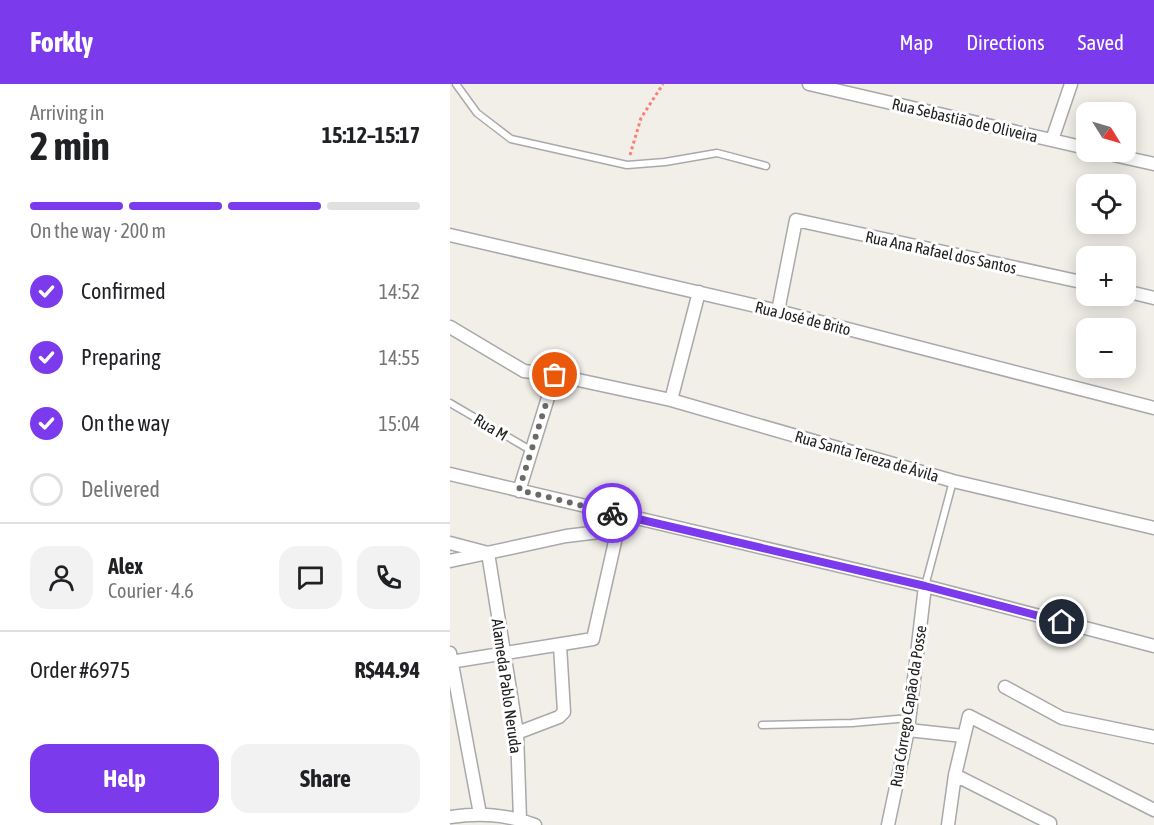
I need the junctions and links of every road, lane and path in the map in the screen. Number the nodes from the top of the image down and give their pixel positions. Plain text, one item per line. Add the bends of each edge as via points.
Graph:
1 (456, 84) edge
2 (663, 84) edge
3 (809, 84) edge
4 (1071, 84) edge
5 (1052, 140) junction
6 (1076, 146) edge
7 (1136, 160) edge
8 (1154, 164) edge
9 (627, 165) junction
10 (766, 166) dead end
11 (450, 235) edge
12 (1076, 281) edge
13 (699, 292) junction
14 (1136, 294) edge
15 (1154, 298) edge
16 (778, 311) junction
17 (450, 327) edge
18 (555, 375) junction
19 (671, 400) junction
20 (450, 403) edge
21 (1154, 408) edge
22 (532, 452) junction
23 (450, 474) edge
24 (953, 481) junction
25 (519, 490) junction
26 (621, 515) junction
27 (1154, 528) edge
28 (616, 530) junction
29 (450, 543) edge
30 (488, 553) junction
31 (450, 561) edge
32 (925, 586) junction
33 (561, 645) junction
34 (1154, 646) edge
35 (504, 655) junction
36 (450, 659) edge
37 (1005, 687) dead end
38 (909, 724) junction
39 (762, 725) dead end
40 (517, 733) junction
41 (963, 736) junction
42 (1154, 737) edge
43 (955, 775) junction
44 (1154, 810) edge
45 (480, 813) junction
46 (450, 817) edge
47 (519, 819) junction
48 (535, 825) edge
49 (888, 825) edge
50 (948, 825) edge
51 (1050, 825) edge

1 - 9 lane via 477,113 511,139
2 - 9 path via 641,118
3 - 5 street, Rua Sebastião de Oliveira
4 - 5 street
5 - 6 street, Rua Sebastião de Oliveira
7 - 8 street
9 - 10 lane via 717,153
11 - 13 street, Rua José de Brito
12 - 16 street, Rua Ana Rafael dos Santos via 796,220
13 - 16 street, Rua José de Brito
13 - 19 street
14 - 15 street
16 - 21 street, Rua José de Brito
17 - 18 street, Rua Santa Tereza de Ávila via 524,371
18 - 19 street, Rua Santa Tereza de Ávila
18 - 22 street
19 - 24 street, Rua Santa Tereza de Ávila
20 - 22 lane, Rua M
22 - 25 street
23 - 25 street
24 - 27 street, Rua Santa Tereza de Ávila
24 - 32 lane
25 - 26 street
26 - 28 street
26 - 32 street
28 - 30 street
28 - 33 street via 593,639
29 - 30 street
30 - 31 street
30 - 35 street, Alameda Pablo Neruda
32 - 34 street
32 - 38 street, Rua Córrego Capão da Posse
33 - 35 street
33 - 40 street via 564,712
35 - 36 street
35 - 40 street, Alameda Pablo Neruda
36 - 45 street
37 - 42 street via 1062,718
38 - 39 lane
38 - 41 street
38 - 49 street, Rua Córrego Capão da Posse
40 - 47 street, Alameda Pablo Neruda
41 - 43 street
41 - 44 street via 969,716
43 - 50 street
43 - 51 street
45 - 46 street
45 - 47 street
47 - 48 street

